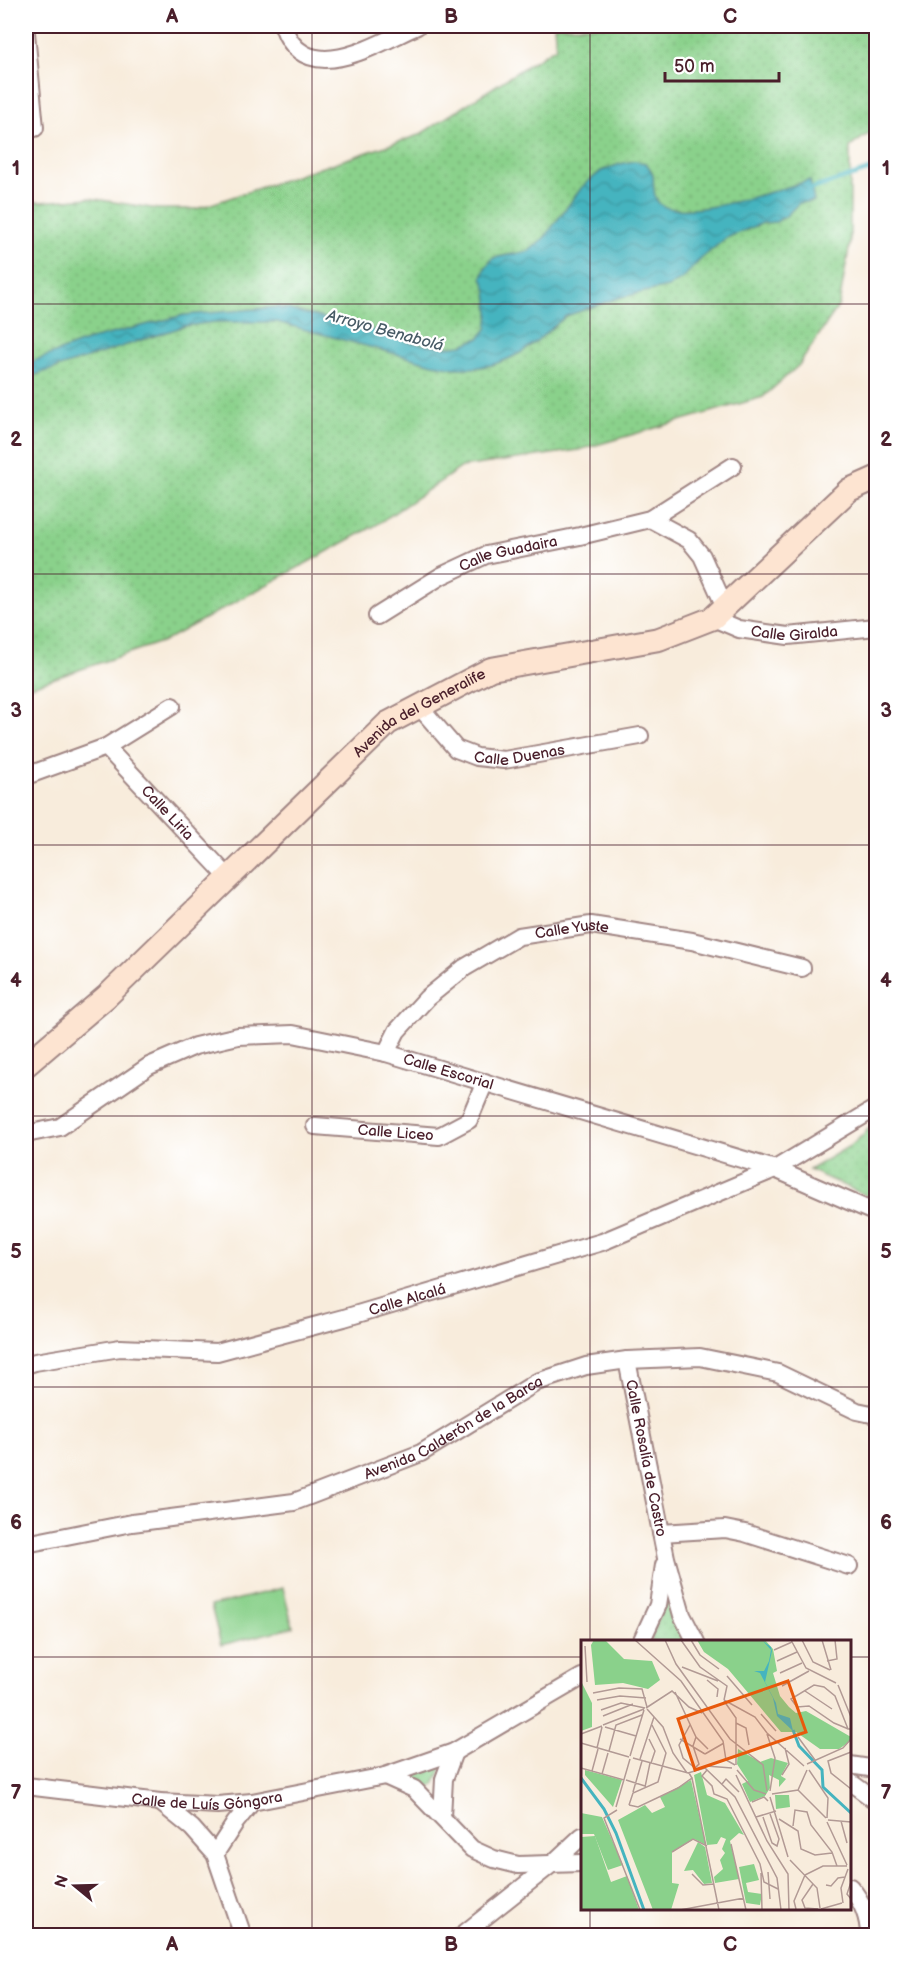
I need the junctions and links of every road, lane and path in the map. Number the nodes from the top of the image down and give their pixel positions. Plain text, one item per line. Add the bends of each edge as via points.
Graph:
1 (283, 26) edge
2 (417, 26) edge
3 (26, 33) edge
4 (35, 128) dead end
5 (734, 466) dead end
6 (876, 478) edge
7 (650, 519) junction
8 (719, 613) junction
9 (376, 616) dead end
10 (876, 627) edge
11 (172, 706) dead end
12 (419, 706) junction
13 (640, 736) dead end
14 (106, 747) junction
15 (26, 776) edge
16 (228, 877) junction
17 (802, 968) dead end
18 (386, 1053) junction
19 (26, 1065) edge
20 (484, 1082) junction
21 (876, 1108) edge
22 (315, 1126) dead end
23 (26, 1134) edge
24 (775, 1169) junction
25 (876, 1213) edge
26 (627, 1360) junction
27 (26, 1365) edge
28 (876, 1415) edge
29 (661, 1533) junction
30 (28, 1545) edge
31 (666, 1558) junction
32 (849, 1566) dead end
33 (642, 1640) edge
34 (695, 1640) edge
35 (581, 1678) edge
36 (454, 1752) junction
37 (851, 1765) edge
38 (876, 1769) edge
39 (385, 1776) junction
40 (851, 1783) edge
41 (26, 1786) edge
42 (876, 1801) edge
43 (160, 1802) junction
44 (252, 1802) junction
45 (442, 1817) junction
46 (581, 1837) edge
47 (215, 1854) junction
48 (553, 1863) junction
49 (581, 1863) edge
50 (851, 1889) edge
51 (243, 1935) edge
52 (461, 1935) edge
53 (869, 1935) edge

1 - 2 street via 297,51 332,60
3 - 4 street
5 - 7 street, Calle Guadaira
6 - 8 street, Avenida del Generalife via 849,490
7 - 8 street via 688,540 702,556
7 - 9 street, Calle Guadaira via 486,555 441,576
8 - 10 street, Calle Giralda via 740,629 788,636
8 - 12 street, Avenida del Generalife via 659,639 490,669
11 - 14 street
12 - 13 street, Calle Duenas via 456,750 477,757 504,760
12 - 16 street, Avenida del Generalife via 388,723
14 - 15 street
14 - 16 street, Calle Liria
16 - 19 street, Avenida del Generalife via 106,998
17 - 18 street, Calle Yuste via 692,942 591,925 519,936 464,968 428,998 398,1031
18 - 20 street, Calle Escorial
18 - 23 street, Calle Escorial via 293,1034 238,1036 195,1046 149,1066 60,1127
20 - 22 street, Calle Liceo via 469,1120 439,1136
20 - 24 street, Calle Escorial
21 - 24 street, Calle Alcalá
24 - 25 street, Calle Escorial
24 - 27 street, Calle Alcalá via 602,1242 217,1352 120,1348
26 - 28 street, Avenida Calderón de la Barca via 700,1357 778,1373 857,1411
26 - 29 street, Calle Rosalía de Castro
26 - 30 street, Avenida Calderón de la Barca via 586,1366 537,1382 421,1453 294,1502 132,1523
29 - 31 street, Calle Rosalía de Castro
29 - 32 street via 725,1529
31 - 33 street via 658,1605
31 - 34 street, Calle Rosalía de Castro via 682,1615
35 - 36 street, Calle de Luís Góngora
36 - 39 street, Calle de Luís Góngora
36 - 45 street via 444,1779
37 - 38 street
39 - 44 street, Calle de Luís Góngora
39 - 45 street via 414,1789
40 - 42 street
41 - 43 street, Calle de Luís Góngora
43 - 44 street, Calle de Luís Góngora
43 - 47 street via 192,1828
44 - 47 street
45 - 48 street via 472,1849 494,1859 518,1865
46 - 48 street
47 - 51 street
48 - 49 street
48 - 52 street
50 - 53 street via 864,1909

